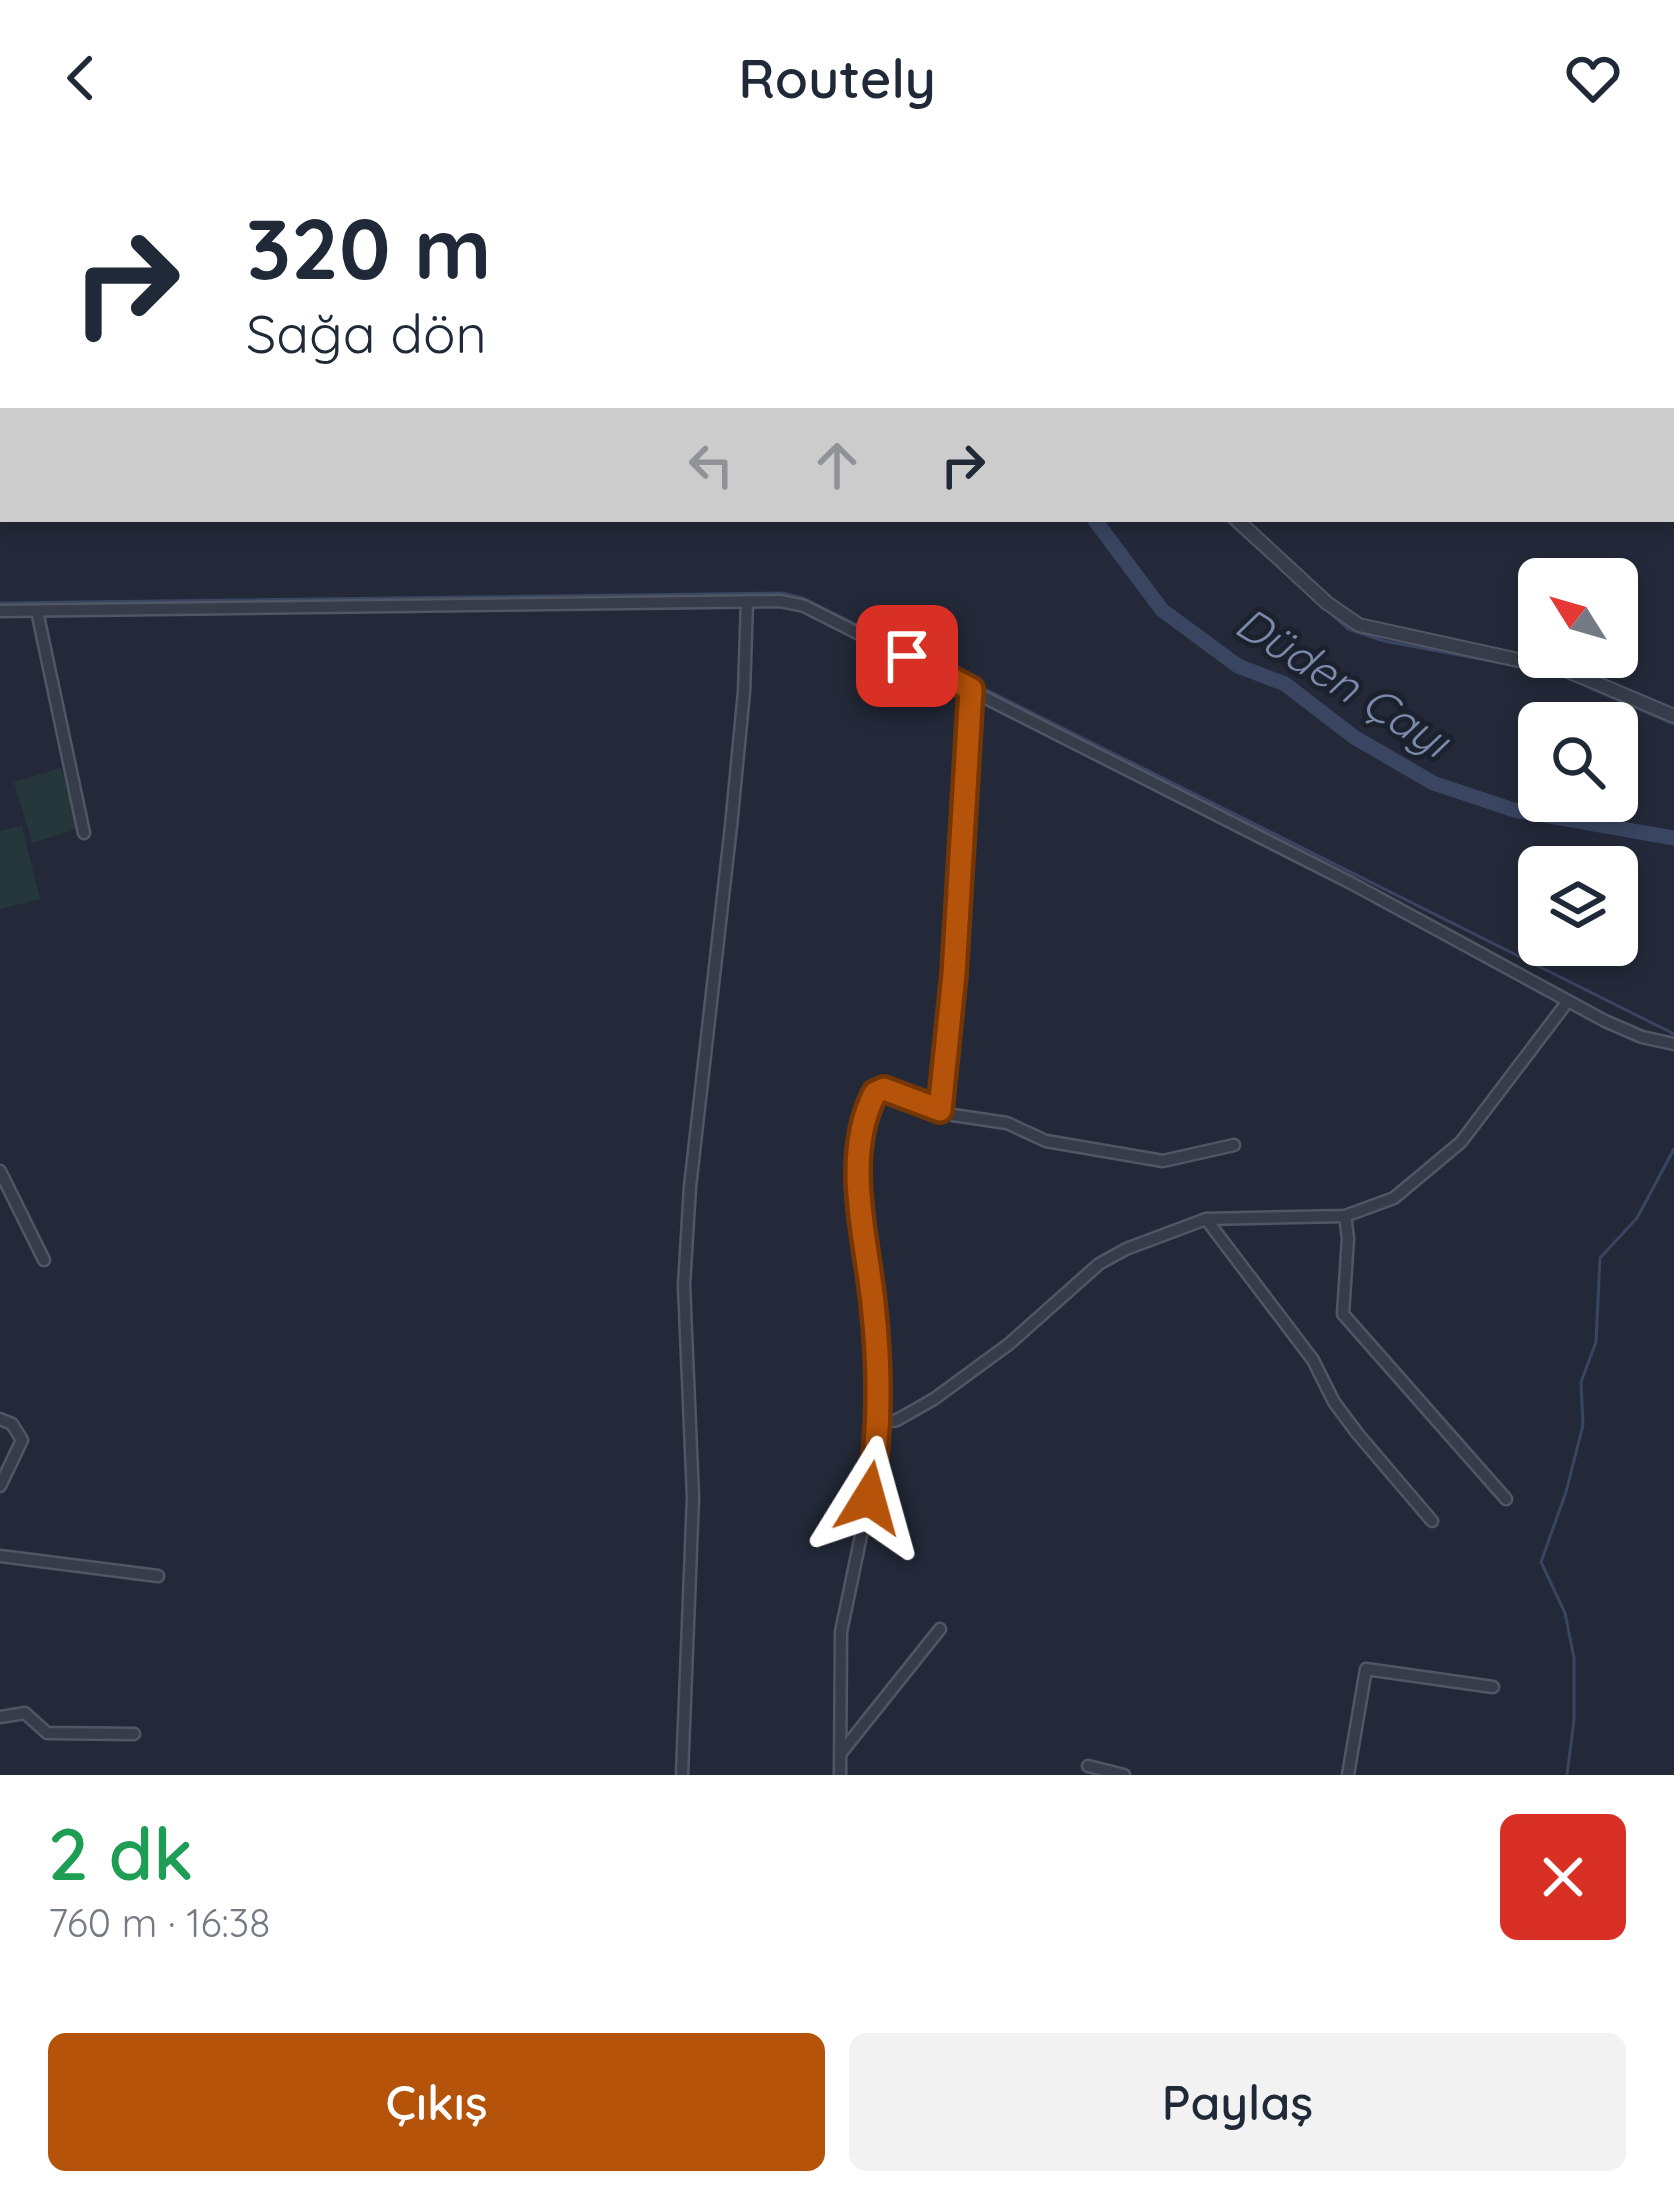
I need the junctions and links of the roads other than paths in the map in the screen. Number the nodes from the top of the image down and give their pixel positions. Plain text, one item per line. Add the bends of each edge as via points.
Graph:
1 (1239, 522) edge
2 (747, 601) junction
3 (0, 611) edge
4 (37, 611) junction
5 (971, 689) junction
6 (1674, 716) edge
7 (84, 833) dead end
8 (1568, 1001) junction
9 (1674, 1044) edge
10 (940, 1110) junction
11 (1234, 1145) dead end
12 (0, 1171) edge
13 (1345, 1216) junction
14 (1206, 1219) junction
15 (44, 1260) dead end
16 (0, 1419) edge
17 (878, 1424) junction
18 (0, 1486) edge
19 (1506, 1499) dead end
20 (1432, 1521) dead end
21 (0, 1556) edge
22 (158, 1576) dead end
23 (940, 1629) dead end
24 (1492, 1687) dead end
25 (0, 1717) edge
26 (134, 1734) dead end
27 (841, 1754) junction
28 (1088, 1766) dead end
29 (682, 1775) edge
30 (840, 1775) edge
31 (1124, 1775) edge
32 (1348, 1775) edge

1 - 6 street via 1359,625 1568,670
2 - 4 street
2 - 5 street via 804,606
2 - 29 street via 685,1266 693,1497
3 - 4 street
4 - 7 street
5 - 8 street
5 - 10 street
8 - 9 street
8 - 13 street via 1450,1153 1394,1198
10 - 11 street via 1007,1123 1046,1141 1163,1160
10 - 17 street via 884,1089 875,1093 864,1126 859,1190
12 - 15 street
13 - 14 street
13 - 19 street via 1343,1314
14 - 17 street via 1099,1264 962,1378
14 - 20 street via 1313,1360 1357,1433
16 - 18 street via 22,1440
17 - 27 street via 841,1632
21 - 22 street
23 - 27 street
24 - 32 street via 1366,1669
25 - 26 street via 25,1713 47,1733
27 - 30 street
28 - 31 street

